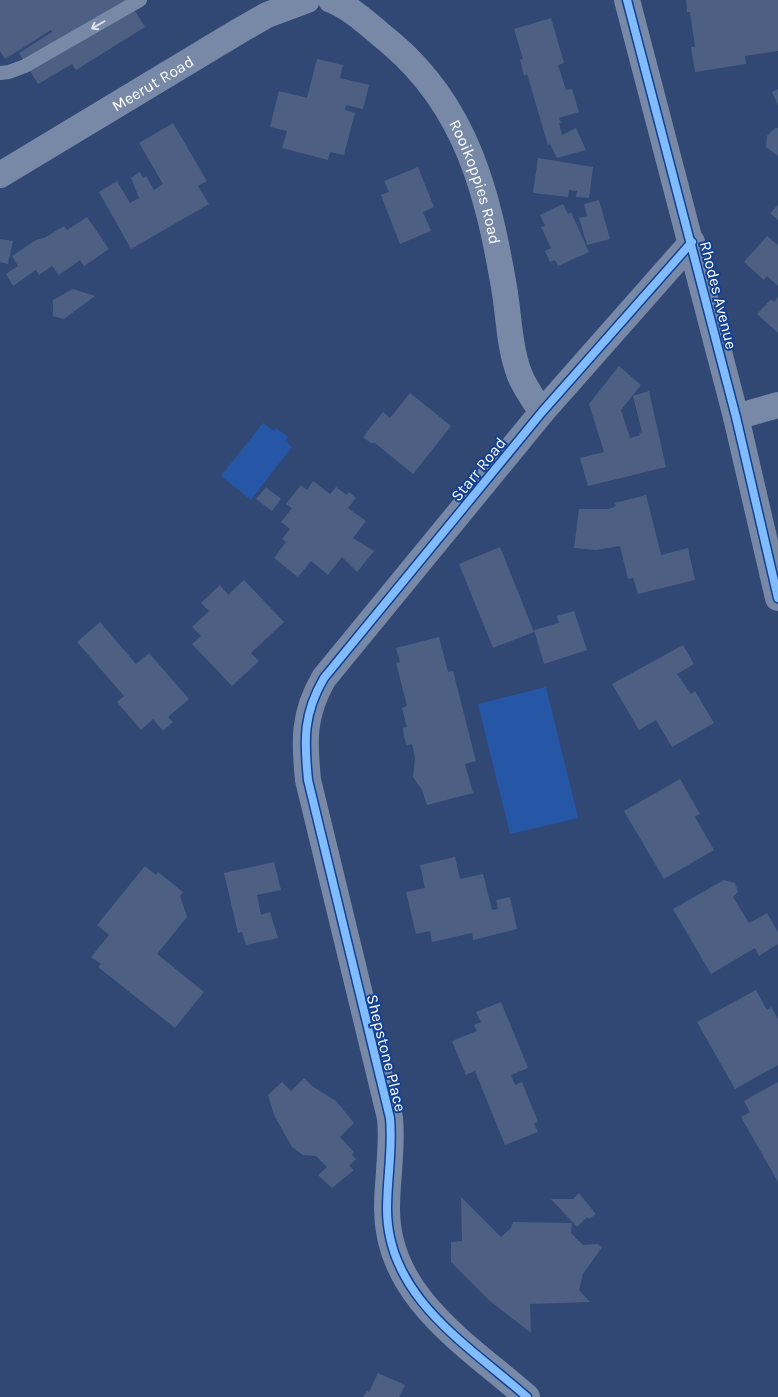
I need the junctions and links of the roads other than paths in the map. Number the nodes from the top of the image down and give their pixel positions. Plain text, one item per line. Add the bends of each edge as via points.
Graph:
1 (140, 0) edge
2 (307, 0) edge
3 (331, 0) edge
4 (627, 0) edge
5 (0, 73) edge
6 (0, 175) edge
7 (692, 242) junction
8 (778, 405) edge
9 (542, 412) junction
10 (736, 417) junction
11 (778, 598) edge
12 (305, 726) joint
13 (527, 1397) edge

1 -> 5 lane via 24,66
2 - 6 street, Meerut Road via 267,15
3 - 9 street, Rooikoppies Road via 350,10 408,58 441,99 464,138 484,190 500,261 518,371
4 - 7 street, Rhodes Avenue
7 - 9 street, Starr Road
7 - 10 street, Rhodes Avenue
8 - 10 street
9 - 12 street, Starr Road via 324,678 311,702
10 - 11 street, Rhodes Avenue
12 - 13 street, Shepstone Place via 308,780 390,1118 392,1147 387,1209 395,1259 426,1309

